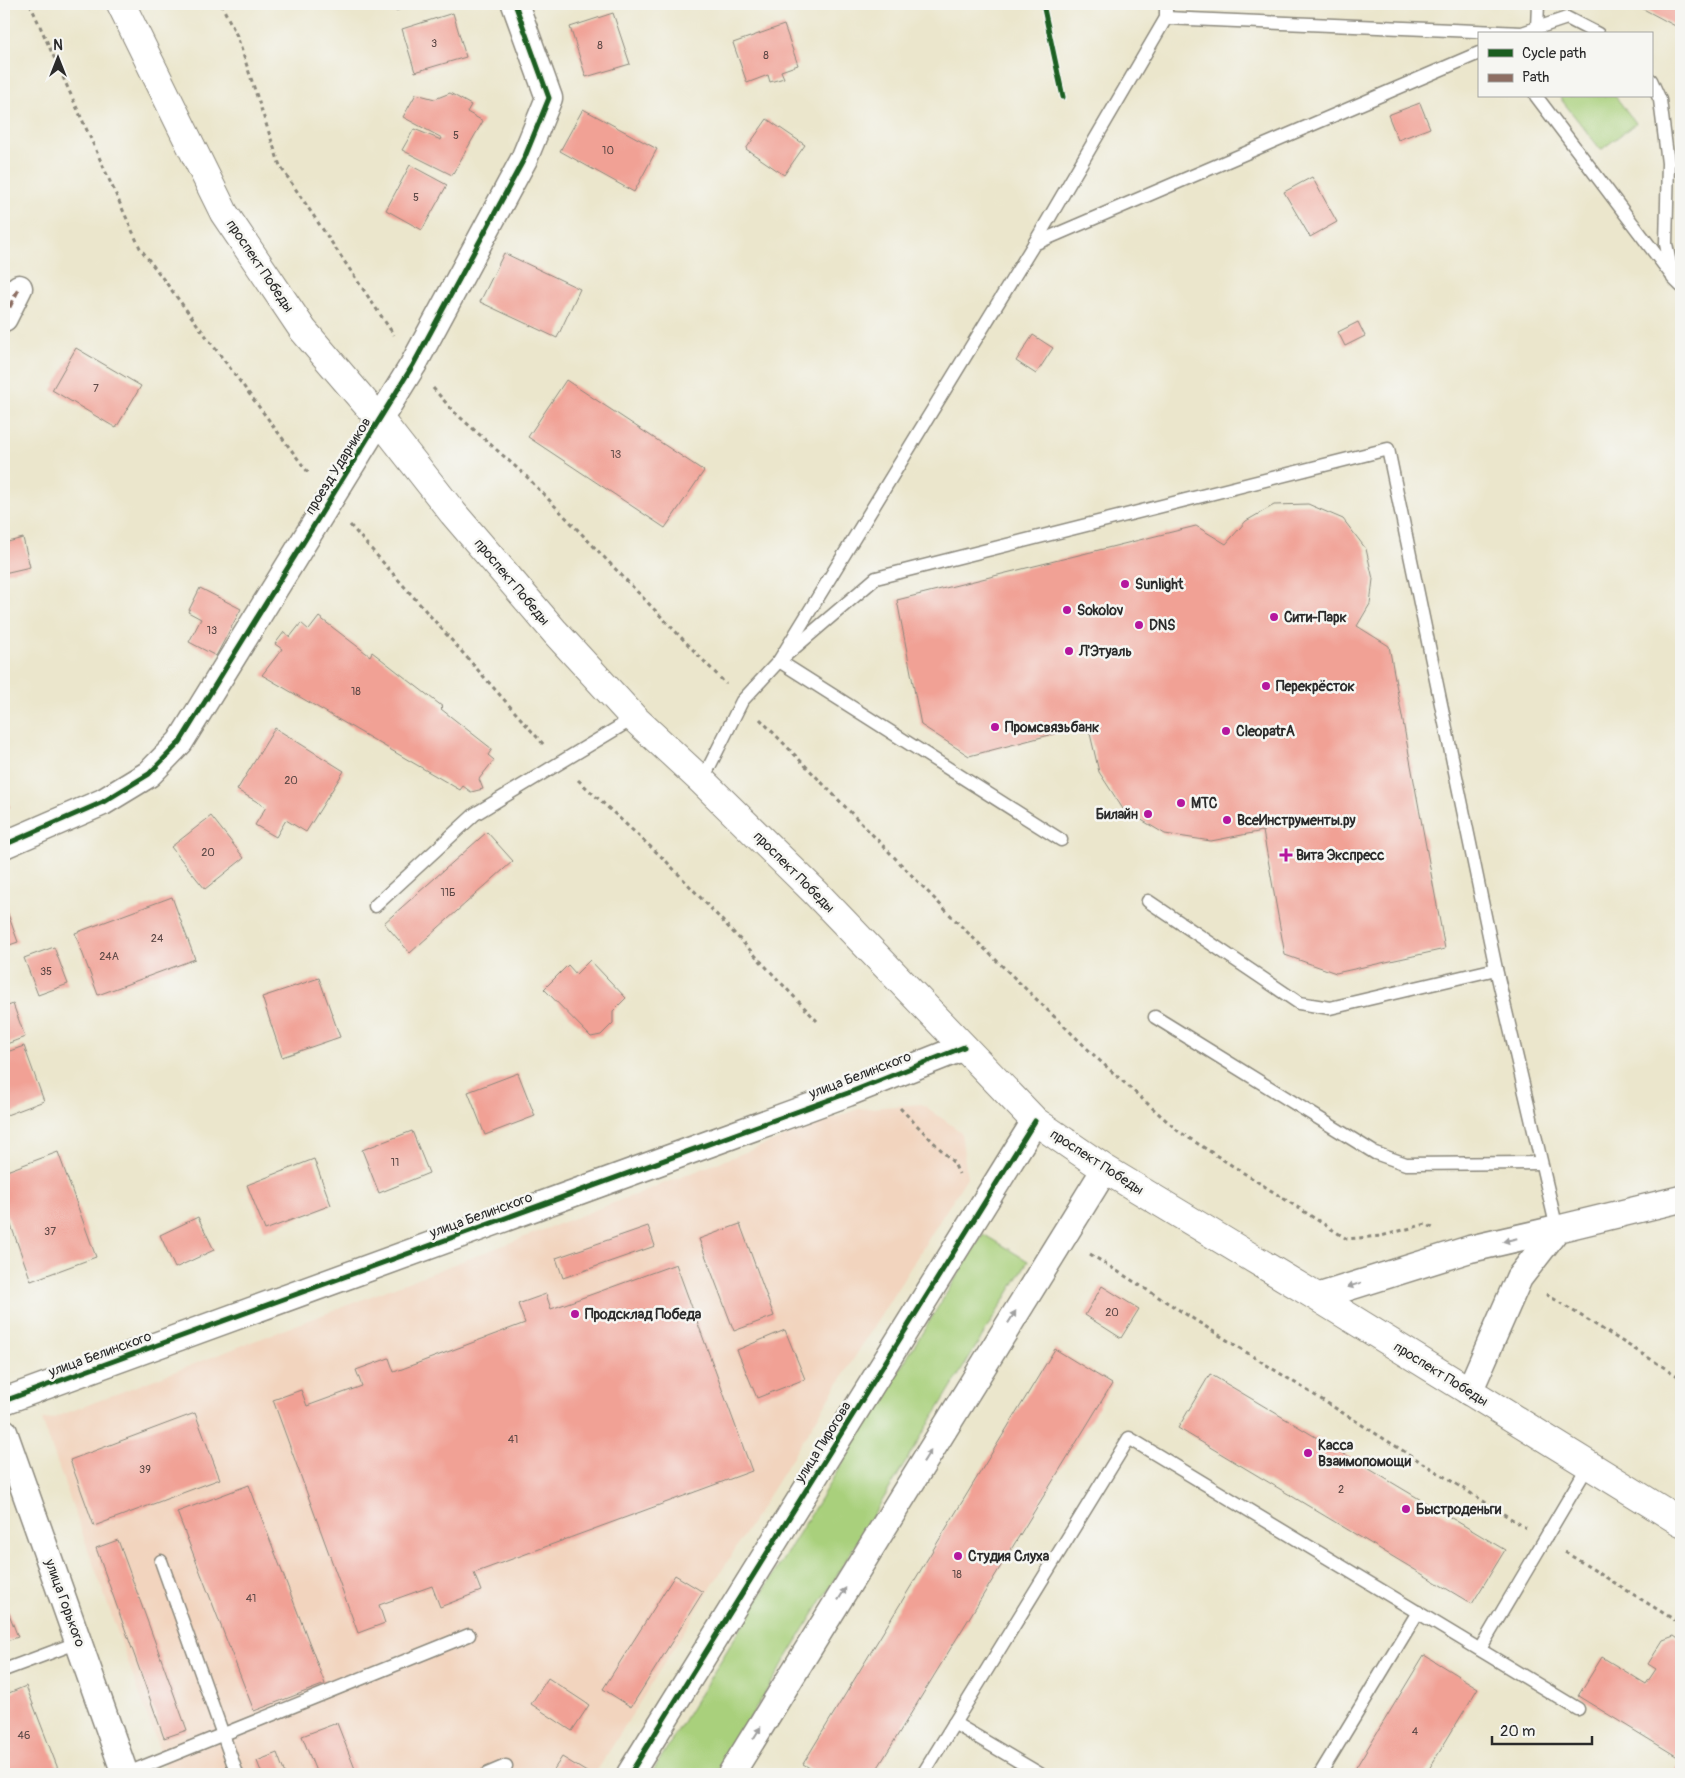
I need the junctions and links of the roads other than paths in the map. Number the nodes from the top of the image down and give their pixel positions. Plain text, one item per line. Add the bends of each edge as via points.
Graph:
1 (121, 4) edge
2 (515, 4) edge
3 (1166, 4) edge
4 (1538, 4) edge
5 (1166, 18) junction
6 (1537, 28) junction
7 (1498, 32) edge
8 (1525, 32) edge
9 (1528, 32) edge
10 (1594, 32) edge
11 (1478, 53) edge
12 (1652, 82) edge
13 (1538, 98) edge
14 (1034, 244) junction
15 (1677, 282) edge
16 (19, 288) dead end
17 (4, 318) edge
18 (380, 420) junction
19 (779, 660) junction
20 (634, 718) junction
21 (702, 781) junction
22 (1062, 840) dead end
23 (4, 845) edge
24 (1148, 901) dead end
25 (375, 906) dead end
26 (1496, 969) junction
27 (1155, 1017) dead end
28 (964, 1047) junction
29 (1035, 1121) junction
30 (1541, 1163) junction
31 (1105, 1169) junction
32 (1681, 1199) edge
33 (1557, 1228) junction
34 (1317, 1297) junction
35 (1469, 1392) junction
36 (4, 1402) edge
37 (4, 1432) edge
38 (1588, 1466) junction
39 (1681, 1522) edge
40 (161, 1561) dead end
41 (1418, 1612) junction
42 (470, 1635) dead end
43 (79, 1642) junction
44 (1480, 1649) junction
45 (4, 1670) edge
46 (1578, 1709) dead end
47 (954, 1723) junction
48 (222, 1735) junction
49 (506, 1766) dead end
50 (125, 1774) edge
51 (236, 1774) edge
52 (486, 1774) edge
53 (630, 1774) edge
54 (731, 1774) edge
55 (923, 1774) edge
56 (1040, 1774) edge
57 (1320, 1774) edge

1 - 18 main road, проспект Победы via 224,213 303,330
2 - 18 street, проезд Ударников via 549,98 524,159
3 - 5 lane
4 - 6 lane
5 - 7 lane
5 - 14 lane
6 - 8 lane
6 - 9 lane
6 - 10 lane via 1567,18
11 - 14 lane
12 - 15 lane via 1660,100 1668,163 1666,244
13 - 15 lane
14 - 19 lane
16 - 17 street
18 - 20 main road, проспект Победы via 466,528
18 - 23 street, проезд Ударников via 174,748 149,774 103,802
19 - 21 lane via 742,701
19 - 22 lane
19 - 26 lane via 876,578 1388,449
20 - 21 main road, проспект Победы
20 - 25 lane via 475,814
21 - 28 main road, проспект Победы via 815,892
24 - 26 lane via 1299,1003 1330,1008
26 - 30 lane
27 - 30 lane via 1375,1154 1406,1164
28 - 29 main road, проспект Победы
28 - 36 street, улица Белинского via 848,1093
29 - 31 main road, проспект Победы
29 - 53 street, улица Пирогова
30 - 33 lane
31 - 34 main road, проспект Победы
54 -> 31 street
32 - 33 street
33 -> 34 street via 1470,1249
33 - 35 street via 1519,1278
34 - 35 main road, проспект Победы
35 - 38 main road, проспект Победы
37 - 43 street, улица Горького
38 - 39 main road, проспект Победы
38 - 44 lane
40 - 48 lane
41 - 44 lane
41 - 47 lane via 1129,1438
41 - 57 lane
42 - 48 lane
43 - 45 lane
43 - 50 street, улица Горького
44 - 46 lane
47 - 55 lane
47 - 56 lane
48 - 50 lane
48 - 51 lane
49 - 52 lane

